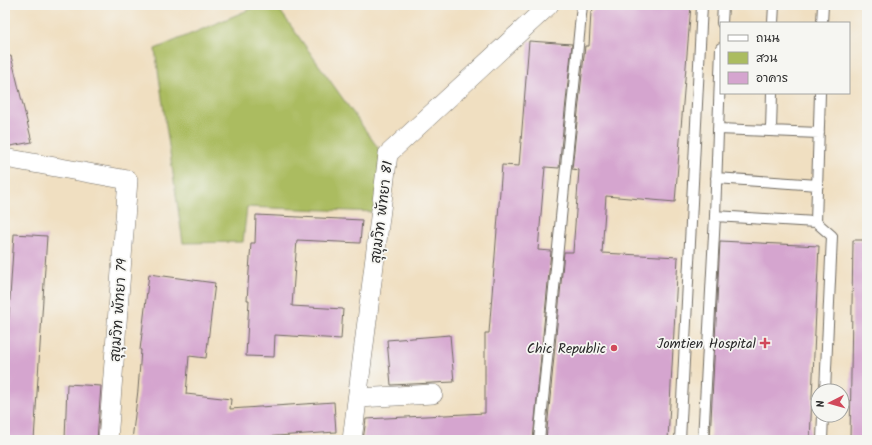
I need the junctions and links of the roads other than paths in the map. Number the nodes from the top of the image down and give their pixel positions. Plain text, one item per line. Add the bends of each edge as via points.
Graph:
1 (549, 5) edge
2 (582, 5) edge
3 (702, 5) edge
4 (722, 5) edge
5 (774, 5) edge
6 (822, 5) edge
7 (722, 22) edge
8 (773, 22) edge
9 (822, 22) edge
10 (720, 75) edge
11 (772, 94) edge
12 (820, 94) edge
13 (718, 129) junction
14 (771, 130) junction
15 (819, 133) junction
16 (5, 158) edge
17 (716, 178) junction
18 (818, 185) junction
19 (715, 216) junction
20 (816, 222) junction
21 (825, 383) edge
22 (433, 394) dead end
23 (358, 398) junction
24 (823, 423) edge
25 (108, 440) edge
26 (352, 440) edge
27 (539, 440) edge
28 (680, 440) edge
29 (703, 440) edge
30 (822, 440) edge

1 - 23 street, สุขุมวิท พัทยา 81 via 388,154
2 - 27 lane
3 - 28 lane
4 - 7 lane
5 - 8 lane
6 - 9 lane
10 - 13 lane
11 - 14 lane
12 - 15 lane
13 - 14 lane
13 - 17 lane
14 - 15 lane
15 - 18 lane
16 - 25 street, สุขุมวิท พัทยา 79 via 128,180
17 - 18 lane
17 - 19 lane
18 - 20 lane
19 - 20 lane
19 - 29 lane
20 - 21 lane via 832,236
22 - 23 street
23 - 26 street, สุขุมวิท พัทยา 81
24 - 30 lane

